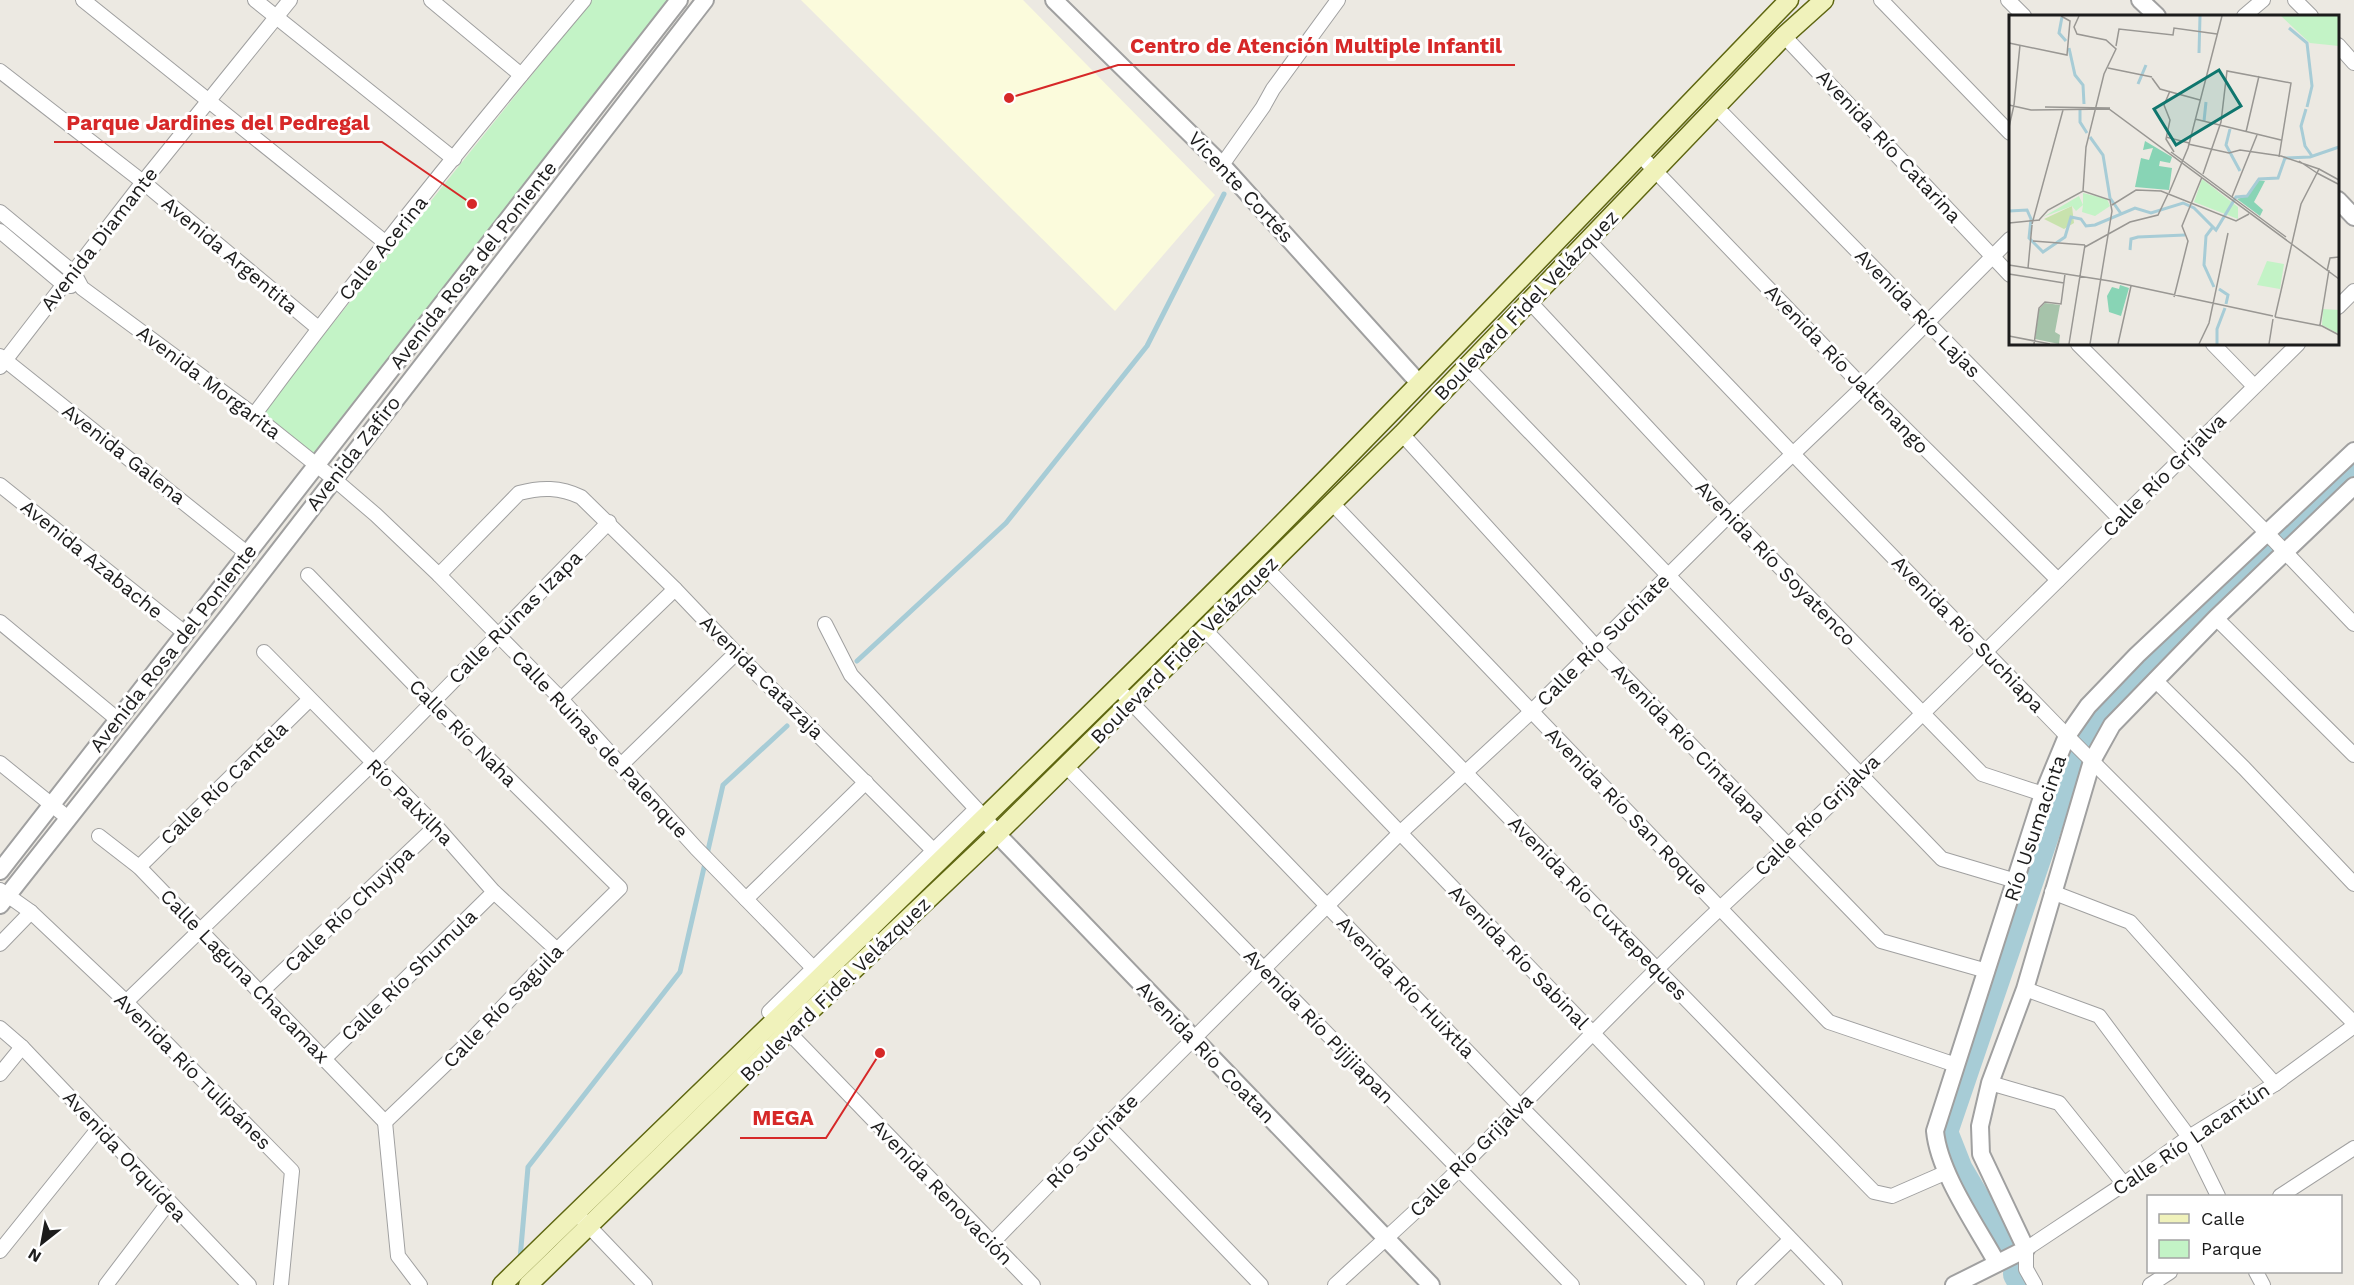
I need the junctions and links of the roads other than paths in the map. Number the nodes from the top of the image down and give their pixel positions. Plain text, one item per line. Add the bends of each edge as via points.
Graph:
1 (83, 0) edge
2 (255, 0) edge
3 (290, 0) edge
4 (431, 0) edge
5 (584, 0) edge
6 (679, 0) edge
7 (705, 0) edge
8 (1054, 0) edge
9 (1338, 0) edge
10 (1789, 0) edge
11 (1824, 0) edge
12 (1881, 0) edge
13 (2008, 0) edge
14 (2140, 0) edge
15 (2263, 0) edge
16 (2295, 0) edge
17 (2023, 15) edge
18 (2156, 15) edge
19 (2245, 15) edge
20 (2309, 15) edge
21 (277, 17) junction
22 (1784, 36) junction
23 (2339, 47) edge
24 (2354, 63) edge
25 (0, 71) edge
26 (521, 75) junction
27 (209, 100) junction
28 (1716, 107) junction
29 (2009, 132) edge
30 (564, 147) junction
31 (1640, 156) junction
32 (454, 159) junction
33 (581, 160) junction
34 (1222, 165) junction
35 (1655, 171) junction
36 (143, 182) junction
37 (2339, 202) edge
38 (0, 212) edge
39 (2354, 217) edge
40 (0, 231) edge
41 (1588, 240) junction
42 (2009, 240) edge
43 (386, 243) junction
44 (1993, 257) junction
45 (74, 273) junction
46 (2009, 274) edge
47 (64, 285) junction
48 (82, 288) junction
49 (2354, 291) edge
50 (1530, 302) junction
51 (2339, 305) edge
52 (1928, 323) junction
53 (318, 328) junction
54 (412, 344) junction
55 (2079, 345) edge
56 (2214, 345) edge
57 (2297, 345) edge
58 (429, 357) junction
59 (2, 361) edge
60 (1467, 367) junction
61 (1419, 383) junction
62 (2253, 385) junction
63 (1863, 387) junction
64 (254, 415) junction
65 (1402, 434) junction
66 (2354, 451) edge
67 (1793, 454) junction
68 (2187, 454) junction
69 (317, 465) junction
70 (334, 479) junction
71 (0, 485) edge
72 (2354, 486) edge
73 (1332, 503) junction
74 (1729, 515) junction
75 (376, 516) joint
76 (2120, 519) junction
77 (609, 522) junction
78 (2266, 532) junction
79 (2284, 550) junction
80 (248, 554) junction
81 (1266, 568) junction
82 (308, 575) dead end
83 (439, 575) junction
84 (1670, 575) junction
85 (2058, 580) junction
86 (675, 589) junction
87 (2216, 618) junction
88 (0, 622) edge
89 (825, 624) dead end
90 (2354, 624) edge
91 (1204, 629) junction
92 (185, 633) junction
93 (498, 634) junction
94 (1597, 648) junction
95 (264, 652) dead end
96 (736, 653) junction
97 (1986, 653) junction
98 (2155, 680) junction
99 (1117, 687) junction
100 (561, 699) junction
101 (309, 700) junction
102 (431, 702) junction
103 (1131, 702) junction
104 (1531, 712) junction
105 (1923, 713) junction
106 (117, 719) junction
107 (2069, 738) junction
108 (2354, 754) edge
109 (2088, 756) junction
110 (0, 763) edge
111 (372, 764) junction
112 (621, 765) junction
113 (1066, 766) junction
114 (1465, 773) junction
115 (1860, 775) junction
116 (866, 782) junction
117 (2043, 794) junction
118 (51, 803) junction
119 (980, 813) junction
120 (68, 818) junction
121 (436, 826) junction
122 (1400, 833) junction
123 (997, 834) junction
124 (99, 836) dead end
125 (1788, 846) junction
126 (938, 855) junction
127 (138, 867) junction
128 (0, 871) edge
129 (2016, 881) junction
130 (2354, 884) edge
131 (620, 888) joint
132 (494, 892) junction
133 (2052, 892) junction
134 (3, 897) edge
135 (746, 899) junction
136 (1327, 906) junction
137 (1719, 907) junction
138 (31, 912) junction
139 (200, 928) junction
140 (0, 944) edge
141 (557, 950) junction
142 (1656, 968) junction
143 (1264, 969) junction
144 (1987, 971) junction
145 (817, 972) junction
146 (2025, 989) junction
147 (261, 992) junction
148 (126, 1002) junction
149 (2354, 1025) edge
150 (783, 1026) junction
151 (0, 1028) edge
152 (1593, 1035) junction
153 (1194, 1039) junction
154 (22, 1047) junction
155 (324, 1059) junction
156 (1956, 1065) junction
157 (0, 1074) edge
158 (1990, 1083) junction
159 (2275, 1084) junction
160 (1521, 1106) junction
161 (385, 1122) junction
162 (1107, 1125) junction
163 (99, 1128) junction
164 (2189, 1137) junction
165 (2354, 1148) edge
166 (1460, 1169) junction
167 (1947, 1172) junction
168 (2124, 1184) junction
169 (2217, 1195) edge
170 (2283, 1195) edge
171 (169, 1202) junction
172 (583, 1219) junction
173 (1386, 1238) junction
174 (1790, 1239) junction
175 (992, 1243) junction
176 (2026, 1249) junction
177 (0, 1251) edge
178 (1996, 1263) junction
179 (2026, 1269) junction
180 (2168, 1273) edge
181 (528, 1277) edge
182 (242, 1283) edge
183 (106, 1285) edge
184 (281, 1285) edge
185 (420, 1285) edge
186 (502, 1285) edge
187 (645, 1285) edge
188 (1033, 1285) edge
189 (1261, 1285) edge
190 (1335, 1285) edge
191 (1431, 1285) edge
192 (1572, 1285) edge
193 (1697, 1285) edge
194 (1744, 1285) edge
195 (1834, 1285) edge
196 (1954, 1285) edge
197 (2035, 1285) edge
198 (2150, 1285) edge

1 - 27 street
2 - 21 street
3 - 21 street, Avenida Diamante
4 - 26 street
5 - 26 street, Calle Acerina
6 - 30 street, Avenida Rosa del Poniente
7 - 33 street, Avenida Zafiro
8 - 34 street, Vicente Cortés
9 - 34 street
10 - 31 main road, Boulevard Fidel Velázquez
11 - 22 main road, Boulevard Fidel Velázquez
12 - 29 street
13 - 17 street
14 - 18 street
15 - 19 street
16 - 20 street
21 - 27 street, Avenida Diamante
21 - 32 street
22 - 28 main road, Boulevard Fidel Velázquez
22 - 44 street, Avenida Río Catarina
23 - 24 street
25 - 36 street, Avenida Argentita
26 - 32 street, Calle Acerina
27 - 36 street, Avenida Diamante
27 - 43 street
28 - 35 main road, Boulevard Fidel Velázquez
28 - 52 street, Avenida Río Lajas
30 - 33 street
30 - 54 street, Avenida Rosa del Poniente
31 - 35 street, Avenida Río Jaltenango
31 - 61 main road, Boulevard Fidel Velázquez
32 - 43 street, Calle Acerina
33 - 58 street, Avenida Zafiro
34 - 61 street, Vicente Cortés
35 - 41 main road, Boulevard Fidel Velázquez
35 - 63 street, Avenida Río Jaltenango
36 - 45 street, Avenida Diamante
36 - 53 street, Avenida Argentita
37 - 39 street
38 - 45 street, Avenida Morgarita
40 - 47 street
41 - 50 main road, Boulevard Fidel Velázquez
41 - 67 street, Avenida Río Suchiapa
42 - 44 street, Calle Río Suchiate
43 - 53 street, Calle Acerina
44 - 46 street, Avenida Río Catarina
44 - 52 street, Calle Río Suchiate
45 - 47 street, Avenida Diamante
45 - 48 street, Avenida Morgarita
47 - 48 street, Avenida Morgarita
47 - 59 street, Avenida Diamante
48 - 64 street, Avenida Morgarita
49 - 51 street
50 - 60 main road, Boulevard Fidel Velázquez
50 - 74 street, Avenida Río Soyatenco
52 - 63 street, Calle Río Suchiate
52 - 76 street, Avenida Río Lajas
53 - 64 street, Calle Acerina
54 - 58 street
54 - 69 street, Avenida Rosa del Poniente
55 - 68 street
56 - 62 street
57 - 62 street, Calle Río Grijalva
58 - 70 street, Avenida Zafiro
59 - 80 street, Avenida Galena
60 - 65 main road, Boulevard Fidel Velázquez
60 - 84 street
61 - 99 main road, Boulevard Fidel Velázquez
62 - 68 street, Calle Río Grijalva
63 - 67 street, Calle Río Suchiate
63 - 85 street, Avenida Río Jaltenango
64 - 69 street, Avenida Morgarita
65 - 73 main road, Boulevard Fidel Velázquez
65 - 94 street, Avenida Río Cintalapa
66 - 78 street, Río Usumacinta
67 - 74 street, Calle Río Suchiate
67 - 97 street, Avenida Río Suchiapa
68 - 76 street, Calle Río Grijalva
68 - 78 street
69 - 70 street, Avenida Morgarita
69 - 80 street, Avenida Rosa del Poniente
70 - 75 street, Avenida Morgarita
70 - 120 street, Avenida Zafiro
71 - 92 street, Avenida Azabache
72 - 79 street, Río Usumacinta
73 - 81 main road, Boulevard Fidel Velázquez
73 - 104 street, Avenida Río San Roque
74 - 84 street, Calle Río Suchiate
74 - 105 street, Avenida Río Soyatenco
75 - 83 street, Calle Ruinas de Palenque
76 - 85 street, Calle Río Grijalva
77 - 83 street, Avenida Catazaja via 581,497 568,491 536,488 519,493
77 - 86 street, Avenida Catazaja
77 - 93 street, Calle Ruinas Izapa
78 - 79 street
78 - 107 street, Río Usumacinta via 2088,706
79 - 87 street, Río Usumacinta
79 - 90 street
80 - 92 street, Avenida Rosa del Poniente
81 - 91 main road, Boulevard Fidel Velázquez
81 - 114 street, Avenida Río Cuxtepeques
82 - 102 street, Calle Río Naha
83 - 93 street, Calle Ruinas de Palenque
84 - 94 street, Calle Río Suchiate
84 - 115 street
85 - 97 street, Calle Río Grijalva
86 - 96 street, Avenida Catazaja
86 - 100 street
87 - 98 street, Río Usumacinta
87 - 108 street
88 - 106 street
89 - 119 street via 851,675
91 - 103 main road, Boulevard Fidel Velázquez
91 - 122 street, Avenida Río Sabinal
92 - 106 street, Avenida Rosa del Poniente
93 - 100 street, Calle Ruinas de Palenque
93 - 102 street, Calle Ruinas Izapa
94 - 104 street, Calle Río Suchiate
94 - 125 street, Avenida Río Cintalapa
95 - 101 street, Río Palxilha
96 - 112 street
96 - 116 street, Avenida Catazaja
97 - 105 street, Calle Río Grijalva
97 - 107 street, Avenida Río Suchiapa
98 - 109 street, Río Usumacinta
98 - 130 street
99 - 103 street, Avenida Río Huixtla
99 - 119 main road, Boulevard Fidel Velázquez
100 - 112 street, Calle Ruinas de Palenque
101 - 111 street, Río Palxilha
101 - 127 street, Calle Río Cantela
102 - 111 street, Calle Ruinas Izapa
102 - 131 street, Calle Río Naha
103 - 113 main road, Boulevard Fidel Velázquez
103 - 136 street, Avenida Río Huixtla
104 - 114 street, Calle Río Suchiate
104 - 137 street, Avenida Río San Roque
105 - 115 street, Calle Río Grijalva
105 - 117 street, Avenida Río Soyatenco via 1982,774
106 - 118 street, Avenida Rosa del Poniente
107 - 109 street, Avenida Río Suchiapa
107 - 117 street, Río Usumacinta
109 - 133 street, Río Usumacinta
109 - 149 street, Avenida Río Suchiapa
110 - 118 street
111 - 121 street, Río Palxilha
111 - 139 street, Calle Ruinas Izapa
112 - 135 street, Calle Ruinas de Palenque
113 - 123 main road, Boulevard Fidel Velázquez
113 - 143 street, Avenida Río Pijijiapan
114 - 122 street, Calle Río Suchiate
114 - 142 street, Avenida Río Cuxtepeques
115 - 125 street, Calle Río Grijalva
115 - 129 street via 1942,859
116 - 126 street, Avenida Catazaja
116 - 135 street
117 - 129 street, Río Usumacinta
118 - 120 street
118 - 128 street, Avenida Rosa del Poniente
119 - 123 street, Avenida Río Coatan
119 - 126 main road, Boulevard Fidel Velázquez
120 - 134 street, Avenida Zafiro
121 - 132 street, Río Palxilha
121 - 147 street, Calle Río Chuyipa
122 - 136 street, Calle Río Suchiate
122 - 152 street, Avenida Río Sabinal
123 - 150 main road, Boulevard Fidel Velázquez
123 - 153 street, Avenida Río Coatan
124 - 127 street, Calle Laguna Chacamax
125 - 137 street, Calle Río Grijalva
125 - 144 street, Avenida Río Cintalapa via 1881,941
126 - 145 main road, Boulevard Fidel Velázquez
127 - 139 street, Calle Laguna Chacamax
129 - 144 street, Río Usumacinta
131 - 141 street, Calle Río Saguila
132 - 141 street, Río Palxilha
132 - 155 street, Calle Río Shumula
133 - 146 street, Río Usumacinta
133 - 159 street via 2130,922
134 - 138 street, Avenida Río Tulipánes
135 - 145 street, Calle Ruinas de Palenque
136 - 143 street, Calle Río Suchiate
136 - 160 street, Avenida Río Huixtla
137 - 142 street, Calle Río Grijalva
137 - 156 street, Avenida Río San Roque via 1829,1022
138 - 140 street
138 - 148 street, Avenida Río Tulipánes
139 - 147 street, Calle Laguna Chacamax
139 - 148 street, Calle Ruinas Izapa
141 - 161 street, Calle Río Saguila
142 - 152 street, Calle Río Grijalva
142 - 167 street, Avenida Río Cuxtepeques via 1874,1192 1892,1196
143 - 153 street, Calle Río Suchiate
143 - 166 street, Avenida Río Pijijiapan
144 - 156 street, Río Usumacinta
145 - 150 main road, Boulevard Fidel Velázquez
146 - 158 street, Río Usumacinta
146 - 164 street via 2099,1016
147 - 155 street, Calle Laguna Chacamax
148 - 184 street, Avenida Río Tulipánes via 292,1171
149 - 159 street, Calle Río Lacantún
150 - 172 main road, Boulevard Fidel Velázquez
150 - 175 street, Avenida Renovación
151 - 154 street, Avenida Orquídea
152 - 160 street, Calle Río Grijalva
152 - 174 street, Avenida Río Sabinal
153 - 162 street, Río Suchiate
153 - 173 street, Avenida Río Coatan
154 - 157 street
154 - 163 street, Avenida Orquídea
155 - 161 street, Calle Laguna Chacamax
156 - 167 street, Río Usumacinta via 1935,1131
158 - 168 street via 2059,1103
158 - 176 street, Río Usumacinta via 1980,1126 1981,1154
159 - 164 street, Calle Río Lacantún
160 - 166 street, Calle Río Grijalva
160 - 193 street, Avenida Río Huixtla
161 - 185 street via 398,1256
162 - 175 street, Río Suchiate
162 - 189 street
163 - 171 street, Avenida Orquídea
163 - 177 street
164 - 168 street, Calle Río Lacantún
164 - 169 street
165 - 170 street
166 - 173 street, Calle Río Grijalva
166 - 192 street, Avenida Río Pijijiapan
167 - 178 street, Río Usumacinta
168 - 176 street, Calle Río Lacantún
171 - 182 street, Avenida Orquídea
171 - 183 street
172 - 181 main road, Boulevard Fidel Velázquez
172 - 187 street
173 - 190 street, Calle Río Grijalva
173 - 191 street, Avenida Río Coatan
174 - 194 street
174 - 195 street, Avenida Río Sabinal
175 - 188 street, Avenida Renovación
176 - 178 street
176 - 179 street
178 - 179 street
178 - 196 street
179 - 197 street
180 - 198 street
181 - 186 main road, Boulevard Fidel Velázquez

